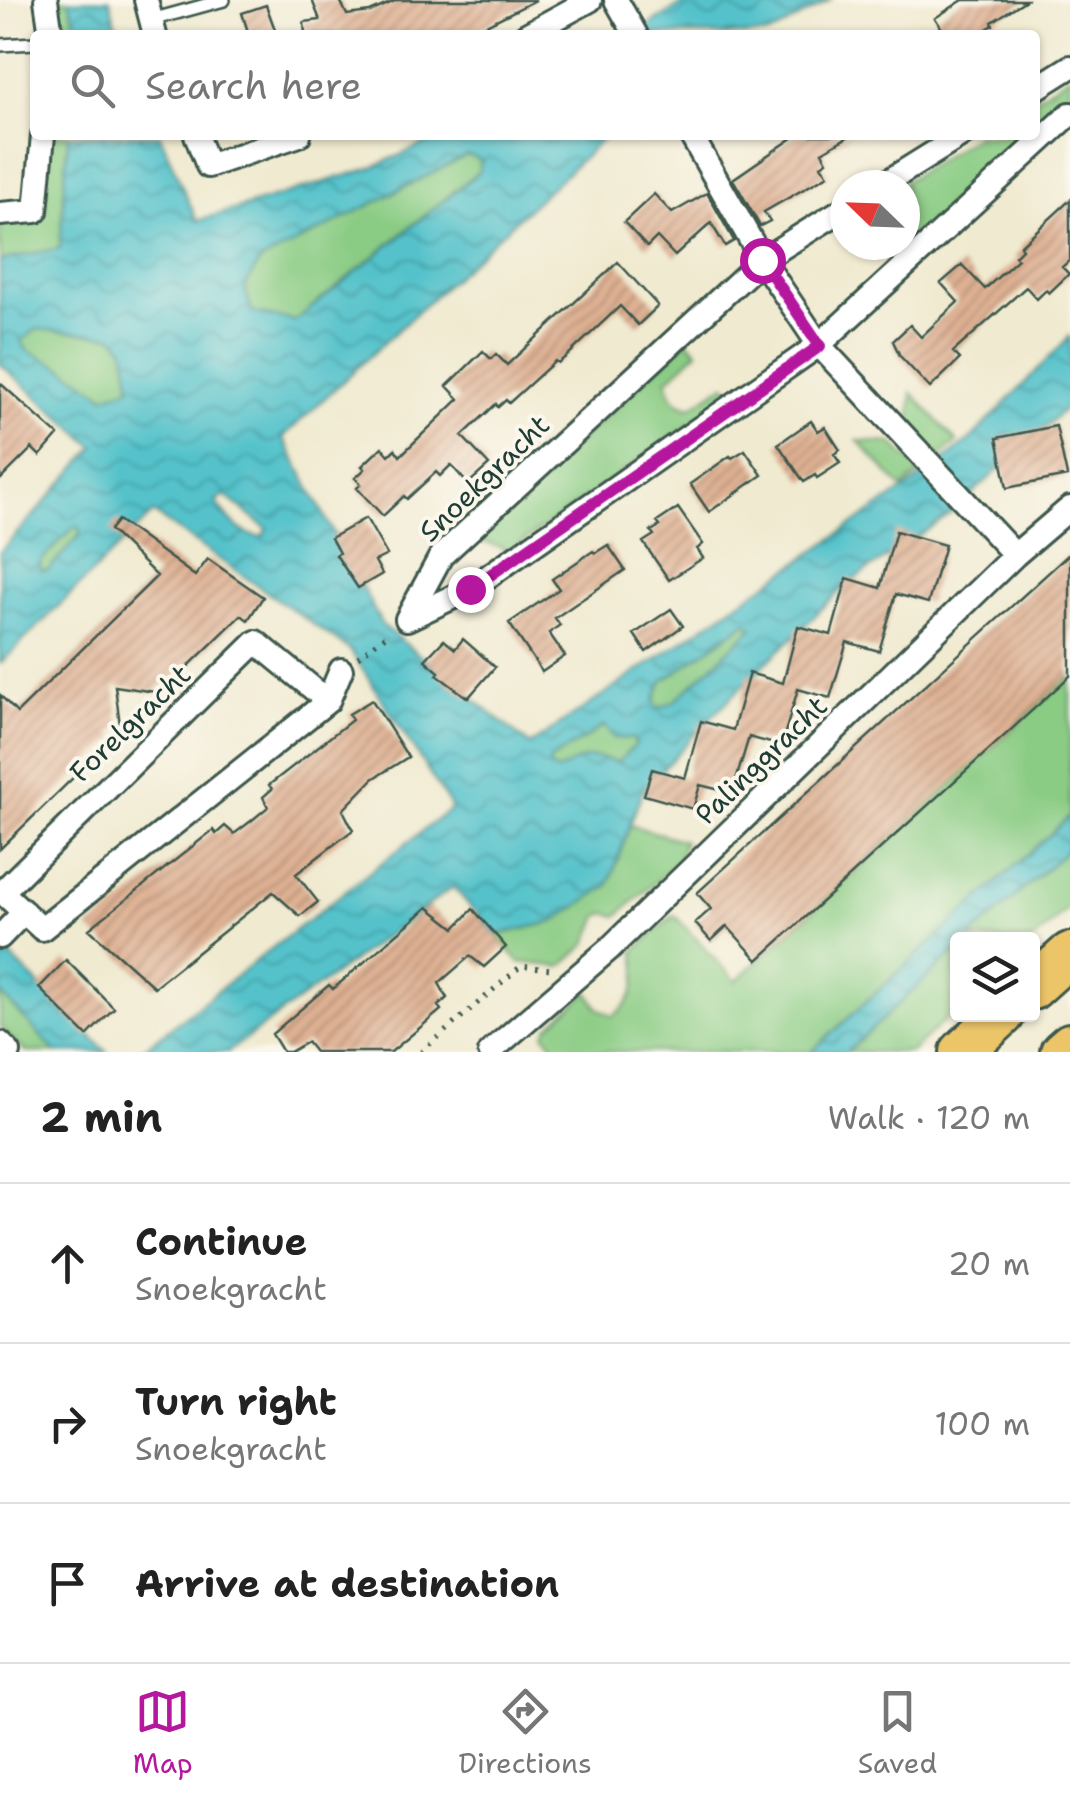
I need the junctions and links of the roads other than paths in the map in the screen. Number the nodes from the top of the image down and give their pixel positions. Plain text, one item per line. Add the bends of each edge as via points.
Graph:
1 (46, 0) edge
2 (224, 0) edge
3 (590, 0) edge
4 (619, 4) edge
5 (150, 18) edge
6 (50, 30) edge
7 (535, 30) edge
8 (633, 30) edge
9 (30, 43) edge
10 (0, 45) edge
11 (1070, 67) edge
12 (1040, 86) edge
13 (1070, 114) edge
14 (43, 140) edge
15 (198, 140) edge
16 (284, 140) edge
17 (954, 140) edge
18 (696, 143) edge
19 (906, 170) edge
20 (0, 214) edge
21 (830, 217) edge
22 (762, 260) junction
23 (820, 346) junction
24 (1070, 508) edge
25 (1015, 555) junction
26 (341, 670) road end
27 (328, 700) junction
28 (24, 912) junction
29 (1, 936) edge
30 (1070, 954) edge
31 (1040, 981) edge
32 (995, 1022) edge
33 (0, 1043) edge
34 (1070, 1045) edge
35 (9, 1052) edge
36 (490, 1052) edge
37 (962, 1052) edge
38 (1062, 1052) edge

1 - 6 street
2 - 5 lane
3 - 7 street
4 - 8 street
9 - 10 lane
11 - 12 street
13 - 23 street
14 - 20 street via 36,211
15 - 16 street via 208,166
17 - 19 street
18 - 22 street
21 - 22 street, Snoekgracht
22 - 23 street
22 - 23 street, Snoekgracht via 441,556 408,619 470,589
23 - 25 street
24 - 25 street, Palinggracht
25 - 36 street, Palinggracht via 583,972
26 - 27 street
27 - 28 street via 42,930
27 - 28 street, Forelgracht via 256,642 2,892
28 - 29 street
30 - 31 highway
32 - 37 highway
33 - 35 street
34 - 38 highway

